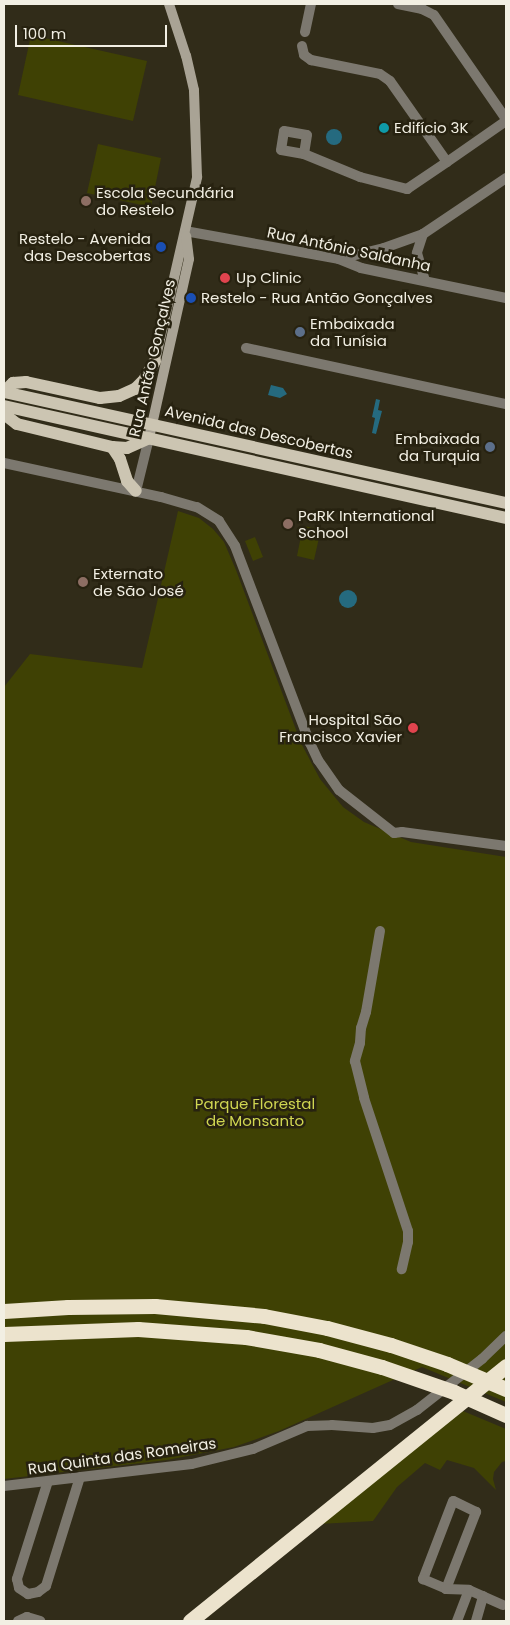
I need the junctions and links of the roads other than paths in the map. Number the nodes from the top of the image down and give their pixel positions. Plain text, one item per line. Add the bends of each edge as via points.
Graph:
1 (169, 4) edge
2 (311, 4) edge
3 (398, 4) edge
4 (305, 32) dead end
5 (302, 46) dead end
6 (506, 120) edge
7 (304, 154) dead end
8 (447, 162) junction
9 (506, 178) edge
10 (185, 231) junction
11 (423, 234) junction
12 (339, 259) junction
13 (425, 281) junction
14 (506, 298) edge
15 (246, 348) dead end
16 (155, 361) joint
17 (4, 392) edge
18 (100, 398) junction
19 (506, 404) edge
20 (4, 406) edge
21 (4, 414) edge
22 (116, 416) junction
23 (152, 424) junction
24 (149, 438) junction
25 (112, 447) junction
26 (4, 463) edge
27 (136, 491) junction
28 (506, 503) edge
29 (506, 518) edge
30 (506, 846) edge
31 (380, 932) dead end
32 (402, 1269) dead end
33 (4, 1311) edge
34 (4, 1334) edge
35 (506, 1336) edge
36 (506, 1366) edge
37 (506, 1389) edge
38 (506, 1415) edge
39 (80, 1478) junction
40 (48, 1481) junction
41 (4, 1486) edge
42 (446, 1589) junction
43 (469, 1590) junction
44 (484, 1596) junction
45 (503, 1605) dead end
46 (18, 1621) edge
47 (40, 1621) edge
48 (190, 1621) edge
49 (457, 1621) edge
50 (476, 1621) edge

1 - 10 main road, Rua Antão Gonçalves via 194,90 197,131 197,176
2 - 4 street
3 - 6 street via 434,15
5 - 8 street via 304,55 311,60 380,74 390,82
6 - 8 street
7 - 8 street via 360,177 407,189
9 - 11 street
10 - 12 street, Rua António Saldanha
10 - 16 main road, Rua Antão Gonçalves
10 - 23 main road, Rua Antão Gonçalves via 189,259
11 - 12 street
11 - 13 street via 417,252
12 - 13 street, Rua António Saldanha via 361,268
13 - 14 street, Rua António Saldanha
15 - 19 street
16 - 18 main road via 135,389 119,396
17 - 18 main road via 13,384 26,382
17 - 22 main road, Avenida das Descobertas
18 - 22 main road
20 - 24 main road, Avenida das Descobertas
21 - 25 main road via 17,424
22 - 23 main road, Avenida das Descobertas
23 - 24 main road, Rua Antão Gonçalves
23 - 28 main road, Avenida das Descobertas
24 - 25 main road via 127,448
24 - 27 street, Rua Antão Gonçalves
24 - 29 main road, Avenida das Descobertas
25 - 27 main road via 127,481
26 - 27 street
27 - 30 street via 197,507 219,521 228,533 310,743 339,790 394,833
31 - 32 street via 355,1061 408,1231
33 - 37 highway via 90,1306 206,1309 314,1325 409,1350
34 - 38 highway via 113,1329 218,1334 319,1350 402,1373
35 - 39 street, Rua Quinta das Romeiras via 417,1410 390,1425 373,1428 332,1424 307,1426 261,1446 224,1457
36 - 48 highway
39 - 40 street, Rua Quinta das Romeiras
39 - 40 street via 46,1586 28,1594 19,1588 17,1579
40 - 41 street, Rua Quinta das Romeiras
42 - 42 street via 476,1512 453,1501 423,1579
42 - 43 street
43 - 44 street
43 - 49 street
44 - 45 street
44 - 50 street
46 - 47 street via 32,1617

